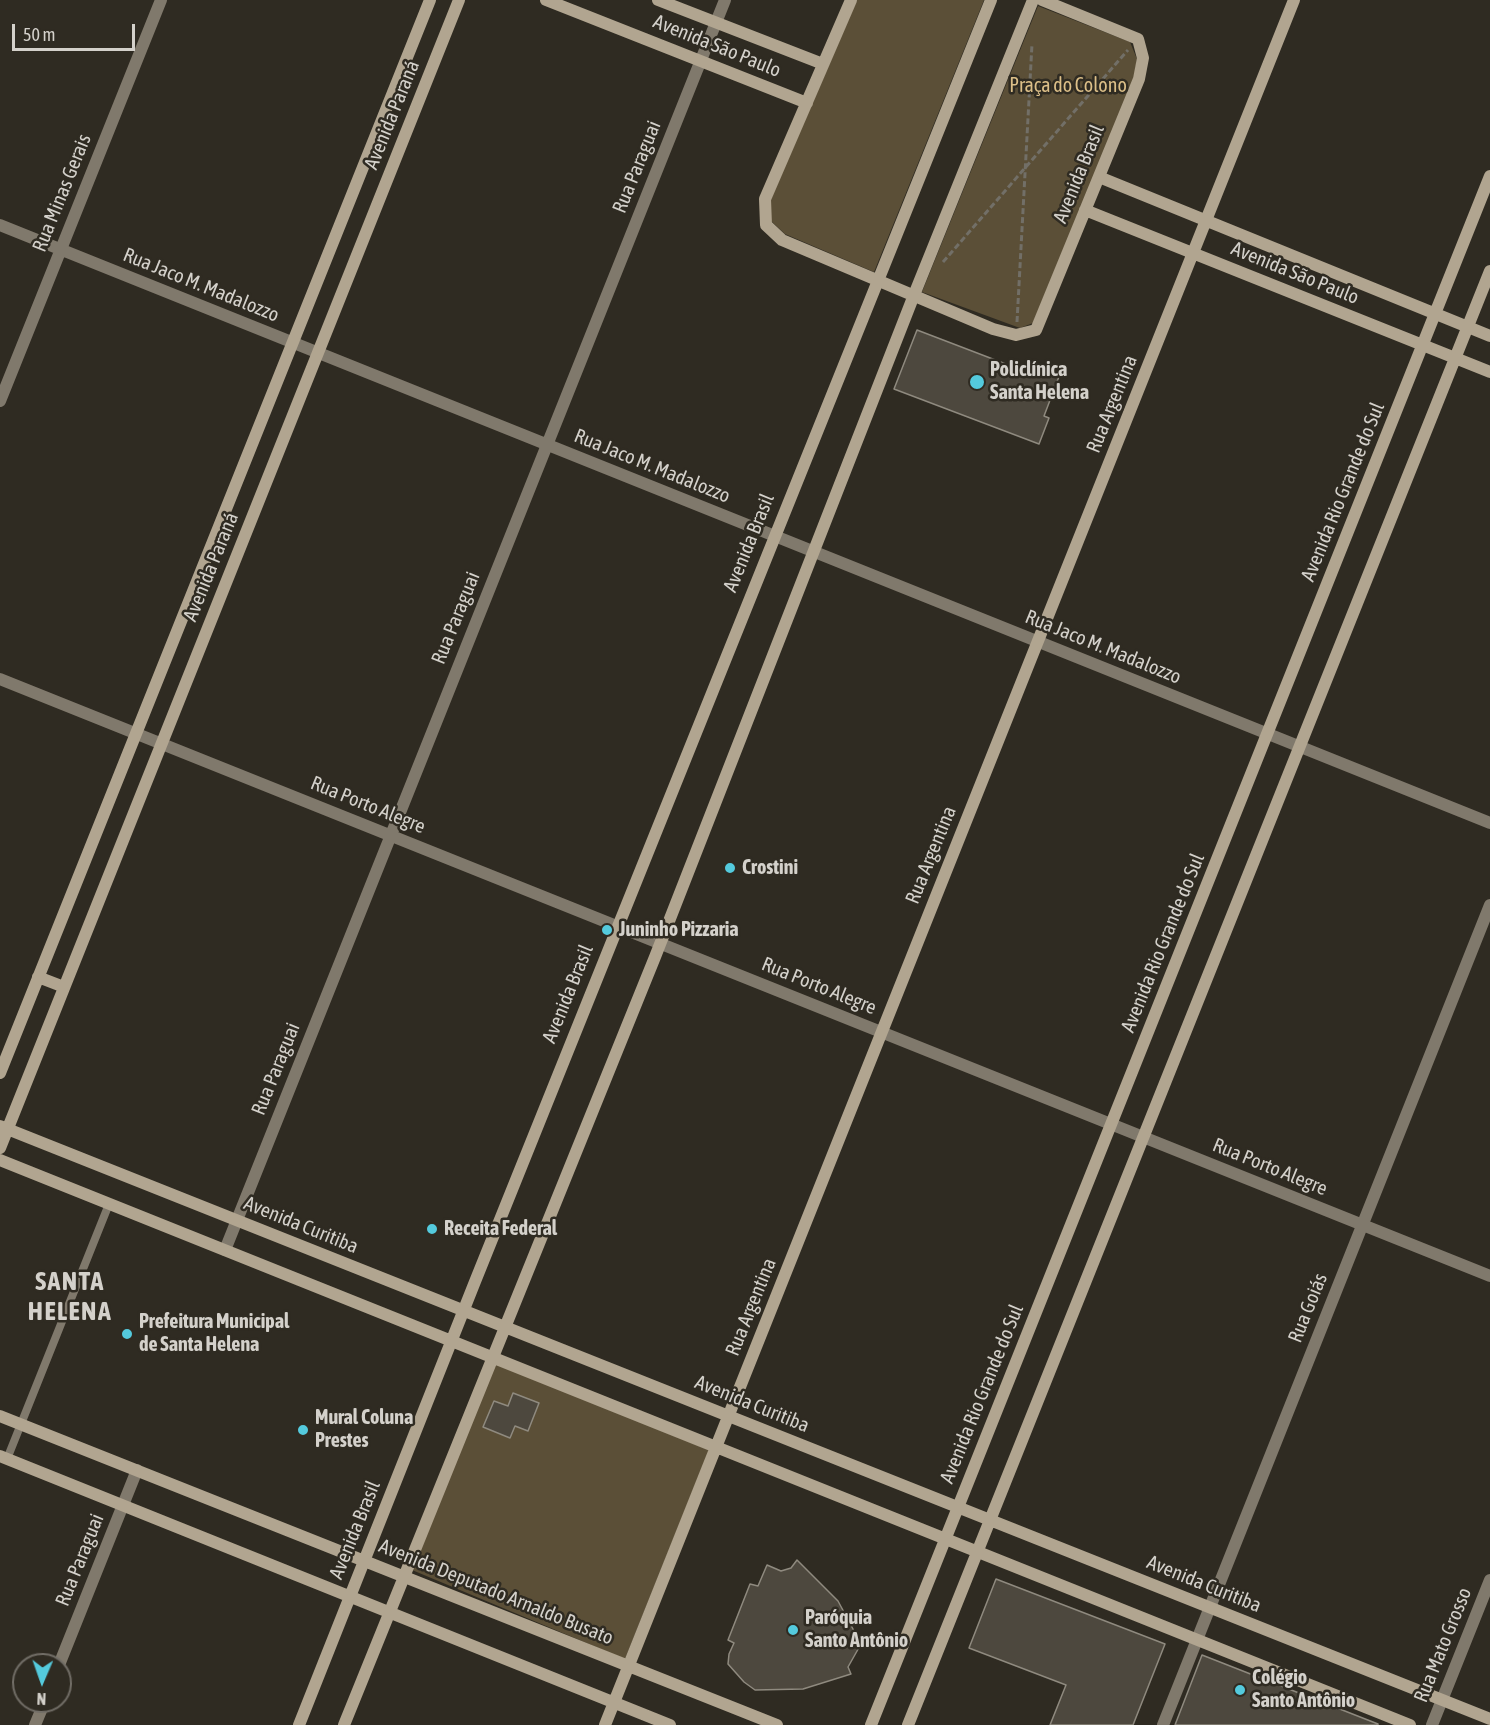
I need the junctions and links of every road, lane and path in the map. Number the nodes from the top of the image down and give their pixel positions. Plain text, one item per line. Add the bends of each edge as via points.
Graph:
1 (161, 0) edge
2 (430, 0) edge
3 (459, 0) edge
4 (546, 0) edge
5 (658, 0) edge
6 (725, 0) edge
7 (851, 0) edge
8 (991, 0) edge
9 (1033, 0) edge
10 (1041, 0) edge
11 (1294, 0) edge
12 (716, 22) junction
13 (1032, 34) dead end
14 (1138, 39) junction
15 (700, 61) junction
16 (824, 64) junction
17 (807, 103) junction
18 (1025, 168) junction
19 (1490, 176) edge
20 (1099, 177) junction
21 (1085, 210) junction
22 (1206, 220) junction
23 (0, 225) edge
24 (61, 249) junction
25 (1193, 253) junction
26 (936, 270) dead end
27 (1490, 271) edge
28 (877, 279) junction
29 (914, 295) junction
30 (1435, 314) junction
31 (1468, 327) junction
32 (1016, 335) junction
33 (1490, 336) edge
34 (292, 342) junction
35 (1423, 345) junction
36 (318, 352) junction
37 (1455, 358) junction
38 (1490, 372) edge
39 (0, 401) edge
40 (547, 445) junction
41 (774, 536) junction
42 (814, 552) junction
43 (1038, 642) junction
44 (0, 679) edge
45 (136, 733) junction
46 (1267, 734) junction
47 (162, 743) junction
48 (1300, 747) junction
49 (1490, 823) edge
50 (390, 835) junction
51 (1490, 905) edge
52 (617, 926) junction
53 (660, 943) junction
54 (38, 977) junction
55 (64, 987) junction
56 (882, 1032) junction
57 (0, 1073) edge
58 (1111, 1124) junction
59 (4, 1127) edge
60 (1143, 1137) junction
61 (0, 1148) edge
62 (0, 1160) edge
63 (109, 1204) junction
64 (236, 1220) junction
65 (1363, 1225) junction
66 (225, 1250) junction
67 (1490, 1276) edge
68 (463, 1310) junction
69 (504, 1327) junction
70 (450, 1340) junction
71 (492, 1357) junction
72 (0, 1416) edge
73 (728, 1416) junction
74 (21, 1424) junction
75 (716, 1447) junction
76 (3, 1457) edge
77 (137, 1470) junction
78 (123, 1505) junction
79 (958, 1507) junction
80 (990, 1520) junction
81 (946, 1539) junction
82 (978, 1552) junction
83 (363, 1561) junction
84 (403, 1576) junction
85 (1490, 1580) edge
86 (350, 1596) junction
87 (1210, 1608) junction
88 (388, 1612) junction
89 (1197, 1640) junction
90 (64, 1653) edge
91 (628, 1666) junction
92 (1442, 1700) junction
93 (614, 1702) junction
94 (1490, 1719) edge
95 (299, 1725) edge
96 (344, 1725) edge
97 (605, 1725) edge
98 (670, 1725) edge
99 (777, 1725) edge
100 (871, 1725) edge
101 (908, 1725) edge
102 (1163, 1725) edge
103 (1410, 1725) edge
104 (1432, 1725) edge

1 - 24 street, Rua Minas Gerais
2 - 34 street, Avenida Paraná
3 - 36 street, Avenida Paraná
4 - 15 street, Avenida São Paulo
5 - 12 street, Avenida São Paulo
6 - 12 street, Rua Paraguai
7 - 16 street
8 - 28 street, Avenida Brasil
9 - 29 street
10 - 14 street
11 - 22 street, Rua Argentina
12 - 15 street, Rua Paraguai
12 - 16 street, Avenida São Paulo
13 - 18 path
14 - 18 path
14 - 20 street, Avenida Brasil via 1143,58 1139,79
15 - 17 street, Avenida São Paulo
15 - 40 street, Rua Paraguai
16 - 17 street
17 - 28 street via 765,199 766,225 782,240
18 - 26 path
18 - 32 path
19 - 30 street, Avenida Rio Grande do Sul
20 - 21 street, Avenida Brasil
20 - 22 street, Avenida São Paulo
21 - 25 street, Avenida São Paulo
21 - 32 street, Avenida Brasil via 1036,330
22 - 25 street, Rua Argentina
22 - 30 street, Avenida São Paulo
23 - 24 street, Rua Jaco M. Madalozzo
24 - 34 street, Rua Jaco M. Madalozzo
24 - 39 street, Rua Minas Gerais
25 - 35 street, Avenida São Paulo
25 - 43 street, Rua Argentina
27 - 31 street
28 - 29 street
28 - 41 street, Avenida Brasil
29 - 32 street
29 - 42 street
30 - 31 street, Avenida São Paulo
30 - 35 street, Avenida Rio Grande do Sul
31 - 33 street, Avenida São Paulo
31 - 37 street
34 - 36 street, Rua Jaco M. Madalozzo
34 - 45 street, Avenida Paraná
35 - 37 street, Avenida São Paulo
35 - 46 street, Avenida Rio Grande do Sul
36 - 40 street, Rua Jaco M. Madalozzo
36 - 47 street, Avenida Paraná
37 - 38 street, Avenida São Paulo
37 - 48 street
40 - 41 street, Rua Jaco M. Madalozzo
40 - 50 street, Rua Paraguai
41 - 42 street, Rua Jaco M. Madalozzo
41 - 52 street, Avenida Brasil
42 - 43 street, Rua Jaco M. Madalozzo
42 - 53 street
43 - 46 street, Rua Jaco M. Madalozzo
43 - 56 street, Rua Argentina
44 - 45 street, Rua Porto Alegre
45 - 47 street, Rua Porto Alegre
45 - 54 street, Avenida Paraná
46 - 48 street, Rua Jaco M. Madalozzo
46 - 58 street, Avenida Rio Grande do Sul
47 - 50 street, Rua Porto Alegre
47 - 55 street, Avenida Paraná
48 - 49 street, Rua Jaco M. Madalozzo
48 - 60 street
50 - 52 street, Rua Porto Alegre
50 - 64 street, Rua Paraguai
51 - 65 street, Rua Goiás
52 - 53 street, Rua Porto Alegre
52 - 68 street, Avenida Brasil
53 - 56 street, Rua Porto Alegre
53 - 69 street
54 - 55 street
54 - 57 street, Avenida Paraná
55 - 59 street, Avenida Paraná
56 - 58 street, Rua Porto Alegre
56 - 73 street, Rua Argentina
58 - 60 street, Rua Porto Alegre
58 - 79 street, Avenida Rio Grande do Sul
59 - 61 street, Avenida Paraná
59 - 64 street, Avenida Curitiba
60 - 65 street, Rua Porto Alegre
60 - 80 street
62 - 63 street
63 - 66 street
63 - 74 lane
64 - 66 street, Rua Paraguai
64 - 68 street, Avenida Curitiba
65 - 67 street, Rua Porto Alegre
65 - 87 street, Rua Goiás
66 - 70 street
68 - 69 street, Avenida Curitiba
68 - 70 street, Avenida Brasil
69 - 71 street
69 - 73 street, Avenida Curitiba
70 - 71 street
70 - 83 street, Avenida Brasil
71 - 75 street
71 - 84 street
72 - 74 street, Avenida Deputado Arnaldo Busato
73 - 75 street, Rua Argentina
73 - 79 street, Avenida Curitiba
74 - 76 lane
74 - 77 street, Avenida Deputado Arnaldo Busato
75 - 81 street
75 - 91 street, Rua Argentina
76 - 78 street
77 - 78 street, Rua Paraguai
77 - 83 street, Avenida Deputado Arnaldo Busato
78 - 86 street
78 - 90 street, Rua Paraguai
79 - 80 street, Avenida Curitiba
79 - 81 street, Avenida Rio Grande do Sul
80 - 82 street
80 - 87 street, Avenida Curitiba
81 - 82 street
81 - 100 street, Avenida Rio Grande do Sul
82 - 89 street
82 - 101 street
83 - 84 street, Avenida Deputado Arnaldo Busato
83 - 86 street, Avenida Brasil
84 - 88 street
84 - 91 street, Avenida Deputado Arnaldo Busato
85 - 92 street, Rua Mato Grosso
86 - 88 street
86 - 95 street, Avenida Brasil
87 - 89 street, Rua Goiás
87 - 92 street, Avenida Curitiba
88 - 93 street
88 - 96 street
89 - 102 street, Rua Goiás
89 - 103 street
91 - 93 street, Rua Argentina
91 - 99 street, Avenida Deputado Arnaldo Busato
92 - 94 street, Avenida Curitiba
92 - 104 street, Rua Mato Grosso
93 - 97 street, Rua Argentina
93 - 98 street

